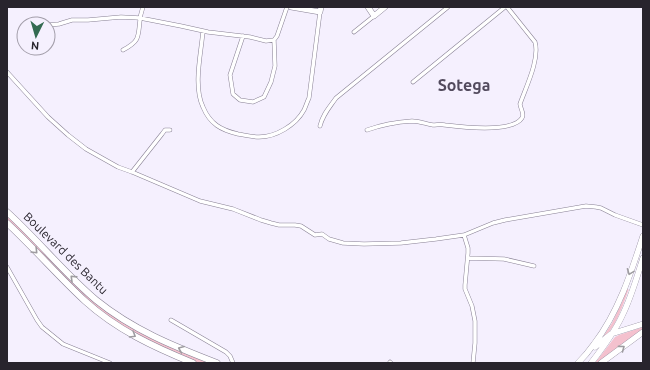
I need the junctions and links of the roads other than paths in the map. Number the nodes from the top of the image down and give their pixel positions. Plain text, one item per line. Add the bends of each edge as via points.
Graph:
1 (143, 7) edge
2 (287, 7) edge
3 (291, 7) edge
4 (368, 7) edge
5 (385, 7) edge
6 (448, 7) edge
7 (506, 7) edge
8 (320, 10) edge
9 (374, 16) junction
10 (140, 18) junction
11 (56, 24) edge
12 (203, 31) junction
13 (354, 32) dead end
14 (243, 36) junction
15 (274, 40) junction
16 (123, 50) dead end
17 (7, 72) edge
18 (413, 82) dead end
19 (320, 126) dead end
20 (170, 130) dead end
21 (367, 130) dead end
22 (132, 172) junction
23 (7, 212) edge
24 (7, 223) edge
25 (643, 225) edge
26 (464, 235) junction
27 (643, 236) edge
28 (468, 258) junction
29 (643, 258) edge
30 (534, 266) dead end
31 (7, 267) edge
32 (171, 320) dead end
33 (643, 324) edge
34 (643, 332) edge
35 (611, 334) junction
36 (110, 363) edge
37 (193, 363) edge
38 (217, 363) edge
39 (233, 363) edge
40 (473, 363) edge
41 (580, 363) edge
42 (591, 363) edge
43 (601, 363) edge

1 - 10 street
2 - 15 street
3 - 8 street
4 - 9 street
5 - 9 street
6 - 19 street via 336,98 324,114
7 - 18 street
7 - 21 street via 535,42 536,47 531,76 520,104 523,118 504,127 456,127 414,121
8 - 12 street via 309,98 304,110 279,133 258,138 227,132 216,126 203,107 198,78
9 - 13 street
10 - 11 street via 72,20
10 - 12 street
10 - 16 street via 137,40
12 - 14 street
14 - 15 street
14 - 15 street via 230,75 233,94 240,100 253,102 264,97 271,82 275,66
17 - 22 street via 68,135 118,167
20 - 22 street via 165,130
22 - 26 street via 200,201 233,208 279,225 301,226 315,235 322,234 343,243 402,243
38 -> 23 highway, Boulevard des Bantu via 153,337 125,321 95,299
24 -> 37 highway, Boulevard des Bantu via 76,292 106,318 152,346
25 - 26 street via 602,208 586,206 505,220
26 - 28 street
27 -> 41 main road via 624,290 612,315
28 - 30 street via 504,259
28 - 40 street via 464,285 475,322
29 - 35 main road via 622,317
31 - 36 street via 42,327 63,344
32 - 39 street via 226,352
33 - 35 main road
43 -> 34 main road
35 - 41 main road
35 - 42 main road

